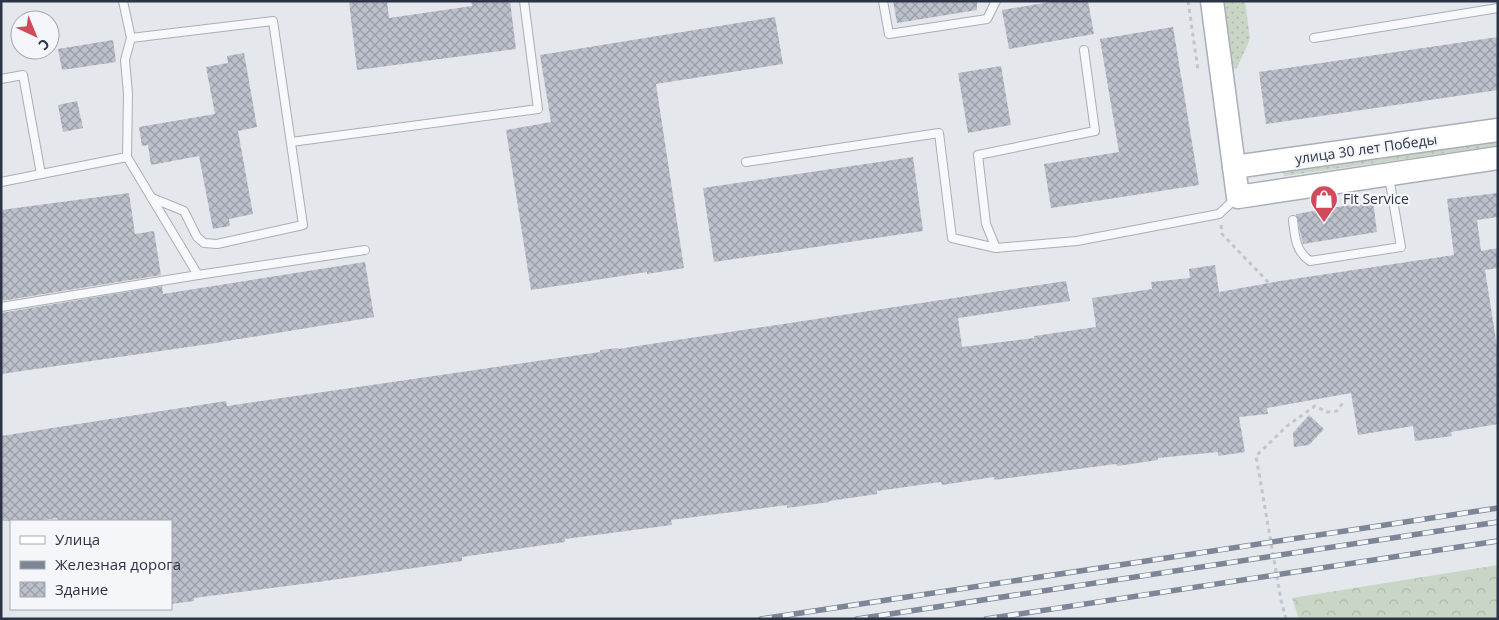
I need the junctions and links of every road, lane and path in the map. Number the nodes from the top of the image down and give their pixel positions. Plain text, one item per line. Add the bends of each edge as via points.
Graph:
1 (132, 1) edge
2 (524, 1) edge
3 (883, 1) edge
4 (996, 1) edge
5 (1212, 1) edge
6 (123, 2) edge
7 (1498, 8) edge
8 (131, 38) junction
9 (1314, 38) dead end
10 (1084, 50) dead end
11 (1, 79) edge
12 (1498, 130) edge
13 (290, 142) junction
14 (127, 156) junction
15 (1498, 158) edge
16 (746, 162) dead end
17 (1234, 167) junction
18 (41, 174) junction
19 (1388, 175) junction
20 (1, 182) edge
21 (1238, 197) junction
22 (152, 198) junction
23 (1292, 220) dead end
24 (1222, 234) dead end
25 (996, 248) junction
26 (365, 250) dead end
27 (198, 275) junction
28 (1269, 285) dead end
29 (1, 307) edge
30 (1344, 401) dead end
31 (1286, 619) edge

1 - 6 lane
2 - 13 lane via 538,109
3 - 4 lane via 889,34 987,19
5 - 17 street
6 - 8 lane
7 - 9 lane
8 - 13 lane via 273,21
8 - 14 lane via 125,60
10 - 25 lane via 1095,131 978,155 986,224
11 - 18 lane via 23,75
12 - 17 street, улица 30 лет Победы
13 - 22 lane via 303,225 216,244 204,243 197,237 184,211
14 - 18 lane
14 - 22 lane
15 - 19 street, улица 30 лет Победы
16 - 25 lane via 939,133 952,238
17 - 21 street
18 - 20 lane
19 - 21 street, улица 30 лет Победы
19 - 23 lane via 1401,247 1310,260 1298,248
21 - 25 lane via 1219,214 1195,220 1077,241
22 - 27 lane
24 - 28 path
26 - 27 lane
27 - 29 lane
30 - 31 path via 1337,411 1326,412 1315,406 1287,426 1256,456

